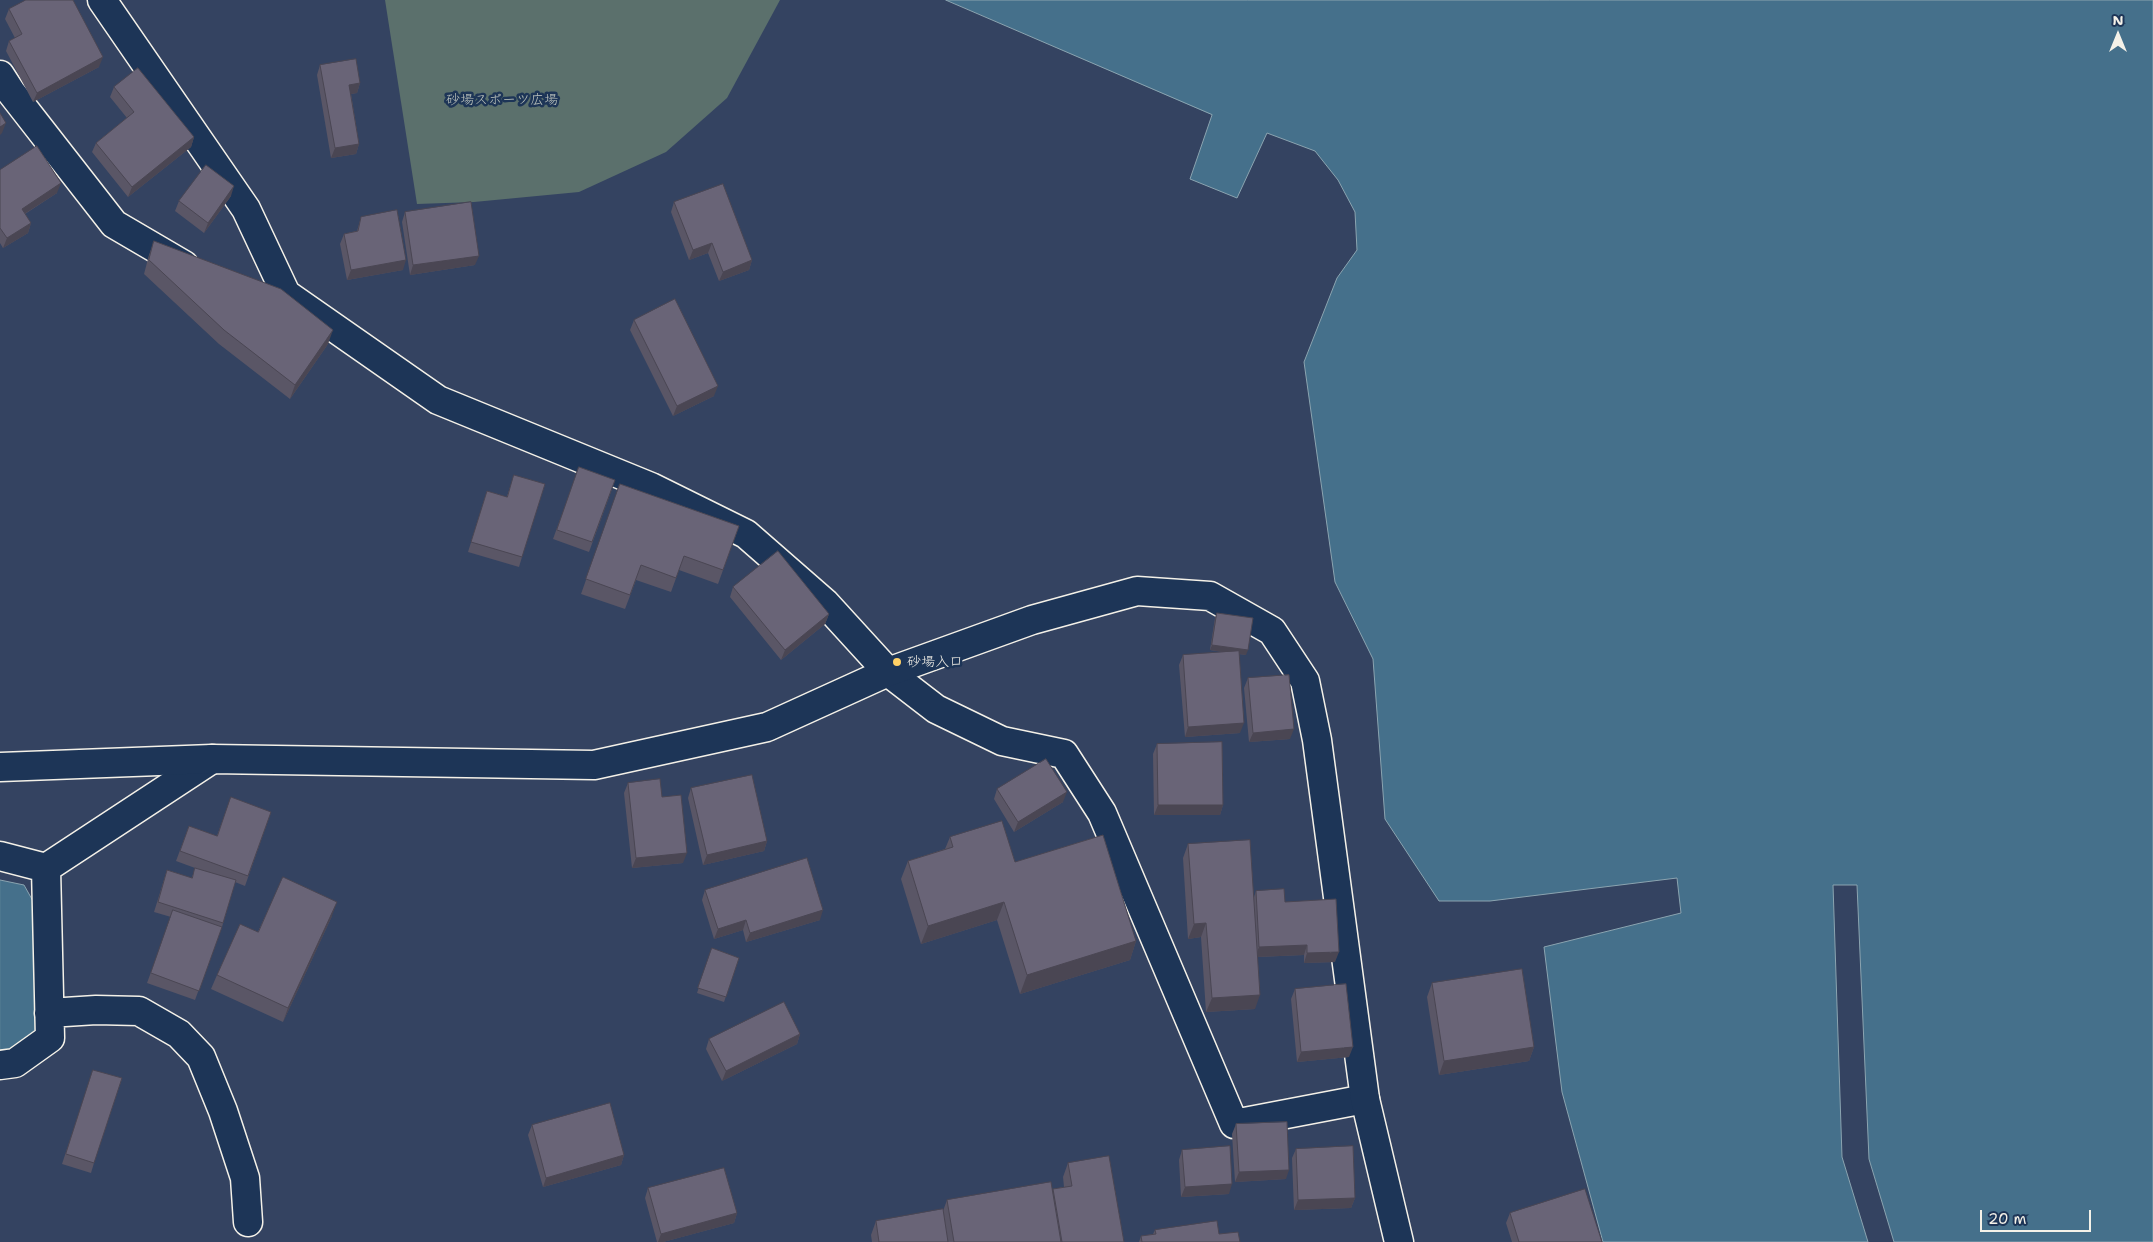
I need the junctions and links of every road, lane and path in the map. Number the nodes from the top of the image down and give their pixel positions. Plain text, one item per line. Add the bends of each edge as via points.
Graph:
1 (102, 0) edge
2 (0, 75) edge
3 (202, 275) edge
4 (258, 288) edge
5 (286, 294) junction
6 (888, 672) junction
7 (212, 758) junction
8 (0, 767) edge
9 (0, 856) edge
10 (46, 868) junction
11 (49, 1013) junction
12 (0, 1065) edge
13 (1365, 1098) junction
14 (248, 1222) dead end
15 (1399, 1242) edge

1 - 5 street via 246,209
2 - 3 street via 114,224
4 - 5 street
5 - 6 street via 438,400 651,487 746,534 825,603
6 - 7 street via 767,727 594,765
6 - 13 street via 936,709 1002,741 1064,754 1102,813 1234,1124
6 - 13 street via 1032,620 1136,591 1210,596 1272,631 1305,681 1317,740
7 - 8 street
7 - 10 street
9 - 10 street
10 - 11 street
11 - 12 street via 50,1038 15,1063
11 - 14 street via 139,1011 179,1034 201,1057 245,1178
13 - 15 street

